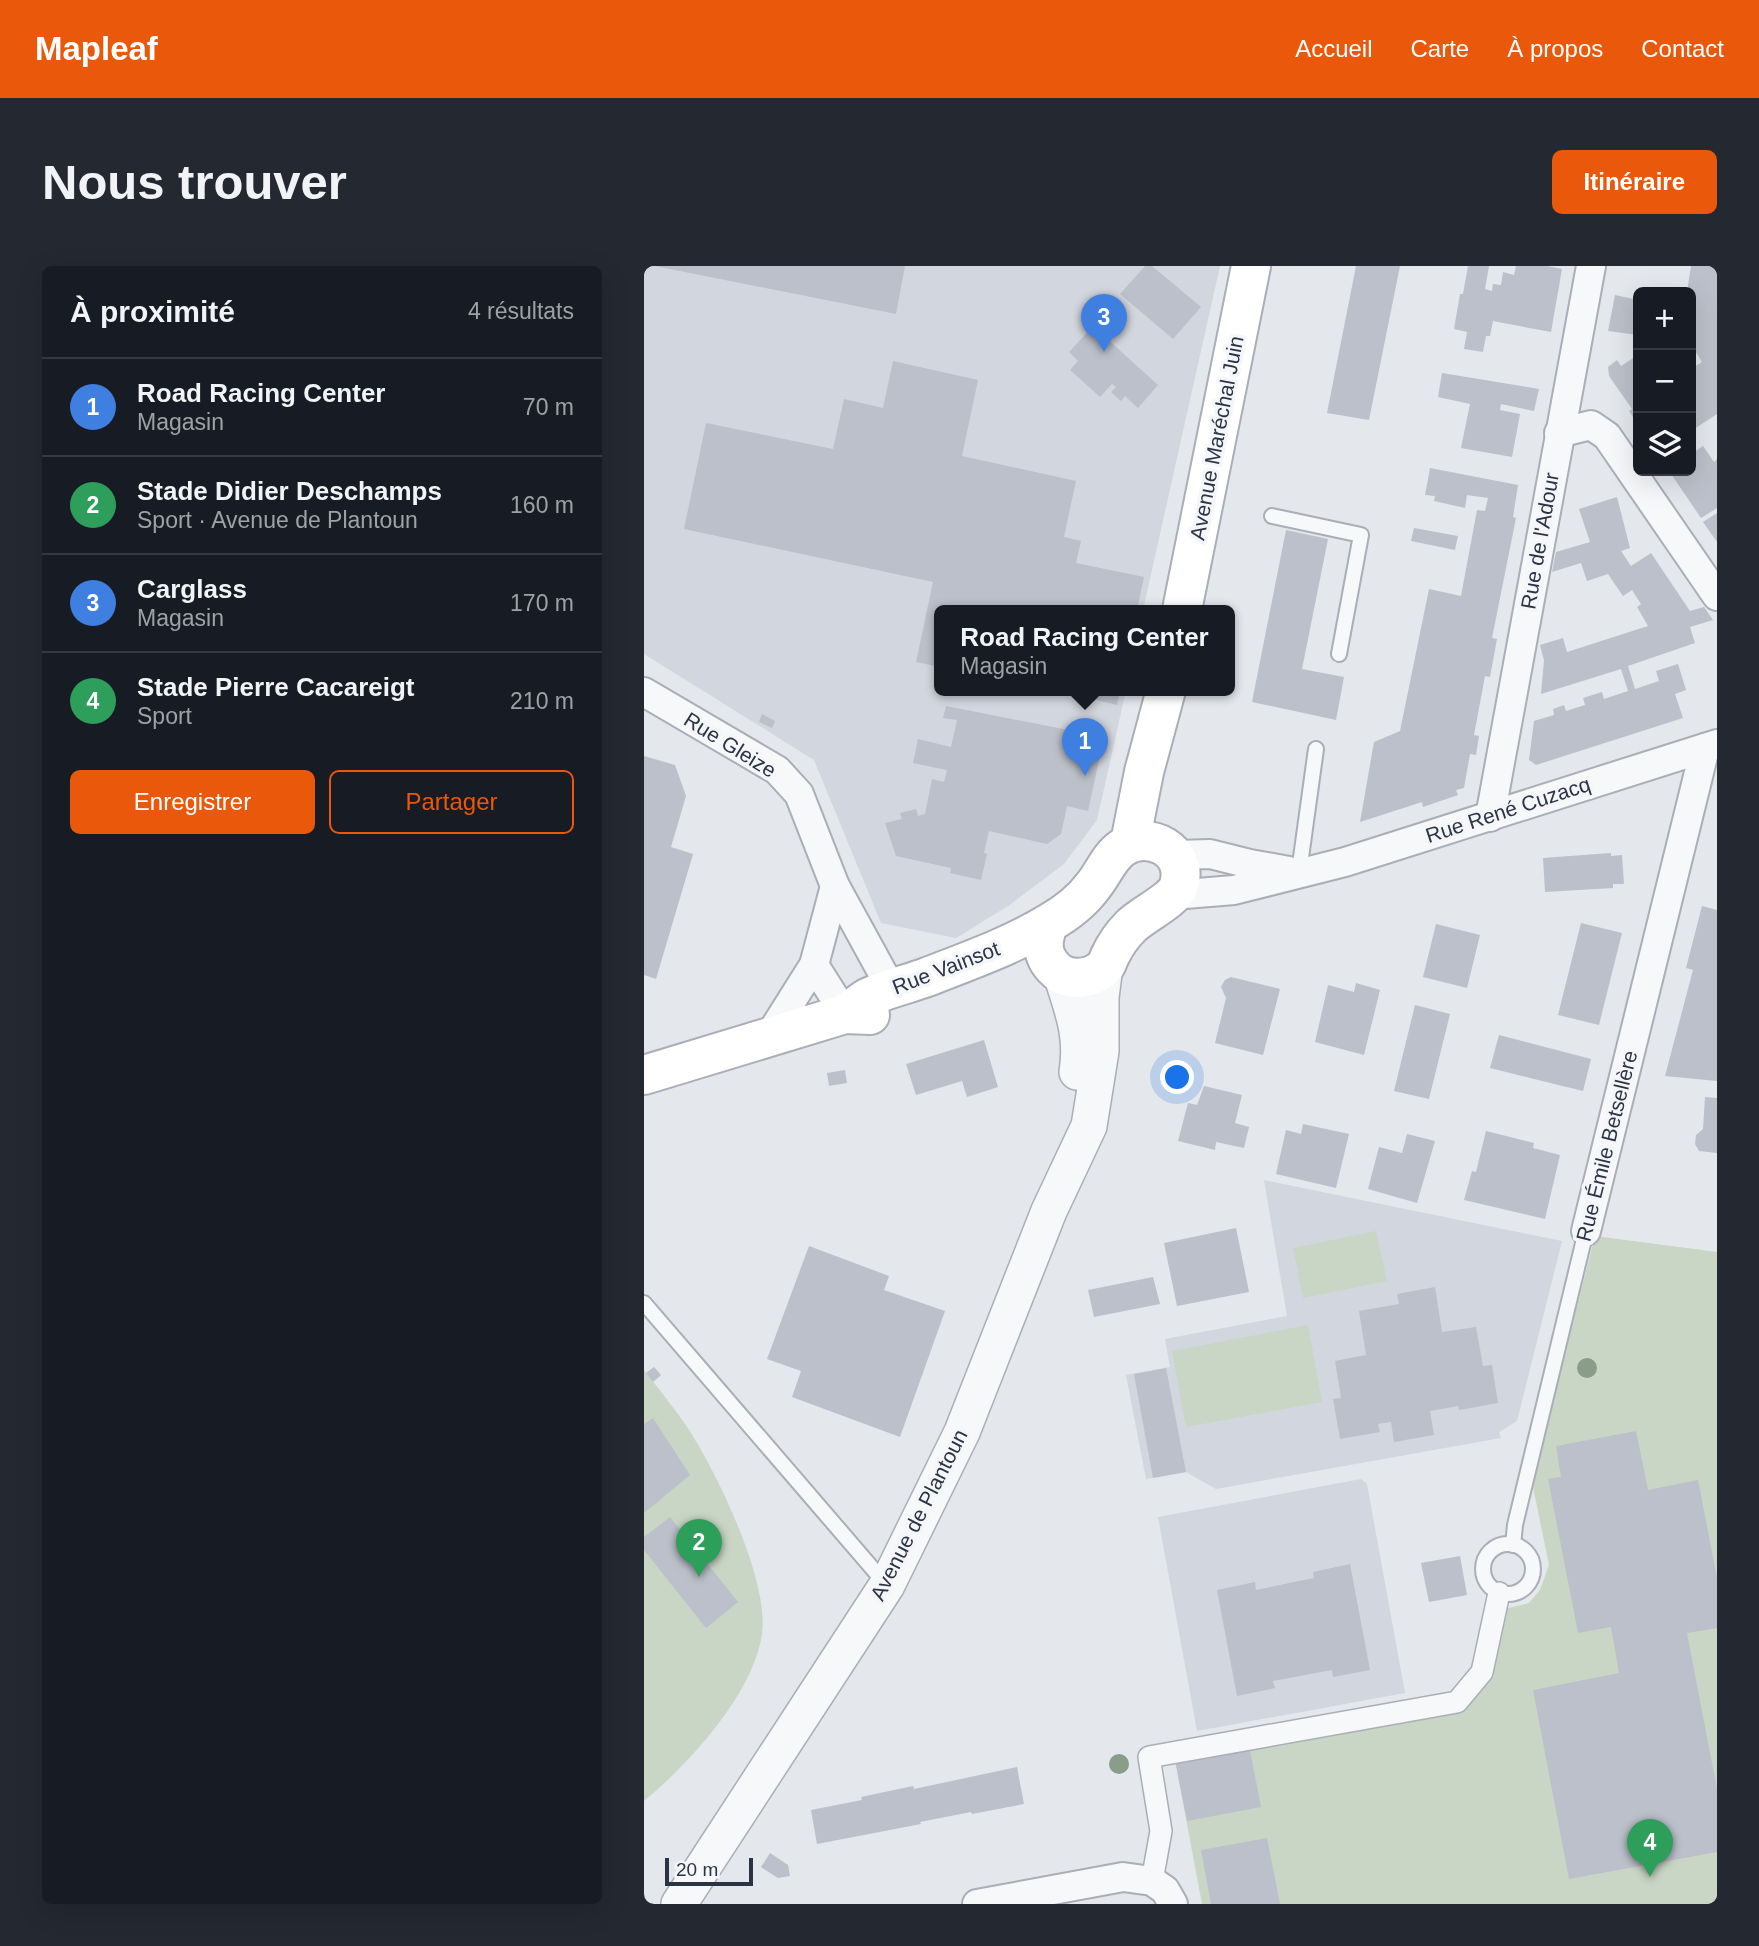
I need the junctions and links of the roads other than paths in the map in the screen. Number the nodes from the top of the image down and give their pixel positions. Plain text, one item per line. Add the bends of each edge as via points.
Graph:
1 (1251, 266) edge
2 (1591, 266) edge
3 (1559, 433) junction
4 (1272, 516) dead end
5 (1717, 596) edge
6 (1183, 605) edge
7 (1339, 654) dead end
8 (644, 692) edge
9 (1164, 696) edge
10 (1165, 696) edge
11 (1711, 746) edge
12 (1316, 749) dead end
13 (1490, 817) junction
14 (1130, 843) junction
15 (1172, 851) junction
16 (1298, 872) junction
17 (835, 887) junction
18 (1173, 895) junction
19 (1049, 923) junction
20 (814, 965) junction
21 (1105, 966) junction
22 (1055, 969) junction
23 (892, 990) junction
24 (845, 1014) junction
25 (768, 1038) junction
26 (644, 1075) edge
27 (1049, 1211) junction
28 (1586, 1231) joint
29 (644, 1303) edge
30 (1513, 1545) junction
31 (887, 1585) junction
32 (1499, 1592) junction
33 (1152, 1881) junction
34 (679, 1904) edge
35 (978, 1904) edge
36 (1173, 1904) edge

1 - 6 main road, Avenue Maréchal Juin
2 - 3 street, Rue de l'Adour
3 - 5 street via 1591,425 1607,436
3 - 13 street, Rue de l'Adour
4 - 7 lane via 1361,535
8 - 17 street, Rue Gleize via 777,771 799,794
9 - 14 main road
10 - 15 main road via 1164,798
11 - 13 street, Rue René Cuzacq
11 - 28 street, Rue Émile Betsellère
12 - 16 lane
13 - 16 street, Rue René Cuzacq
14 - 15 main road via 1149,842
14 - 19 main road, Rue Vainsot via 1120,849 1079,901
15 - 16 street, Rue René Cuzacq
15 - 18 main road via 1180,875
16 - 18 street, Rue René Cuzacq via 1234,890
17 - 20 street
17 - 23 street, Rue Gleize
18 - 21 main road via 1132,925
19 - 22 main road via 1043,948
19 - 23 main road, Rue Vainsot via 986,955
20 - 24 street
20 - 25 street
21 - 22 main road, Rue Vainsot via 1082,978 1070,978
21 - 27 street, Avenue de Plantoun via 1101,1051 1089,1126
22 - 24 main road, Rue Vainsot via 972,978 874,1015
22 - 27 street, Avenue de Plantoun via 1076,1020 1080,1050
23 - 24 main road, Rue Vainsot via 868,997
24 - 25 main road, Rue Vainsot
25 - 26 main road, Rue Vainsot
27 - 31 street, Avenue de Plantoun via 962,1432
28 - 30 lane, Rue Émile Betsellère
29 - 31 lane
30 - 32 lane via 1493,1549 1484,1560 1484,1577
30 - 32 lane via 1528,1554 1532,1575 1523,1589
31 - 34 street, Avenue de Plantoun
32 - 33 street via 1482,1672 1457,1702 1149,1757 1161,1831
33 - 35 street via 1123,1877
33 - 36 street via 1166,1890

